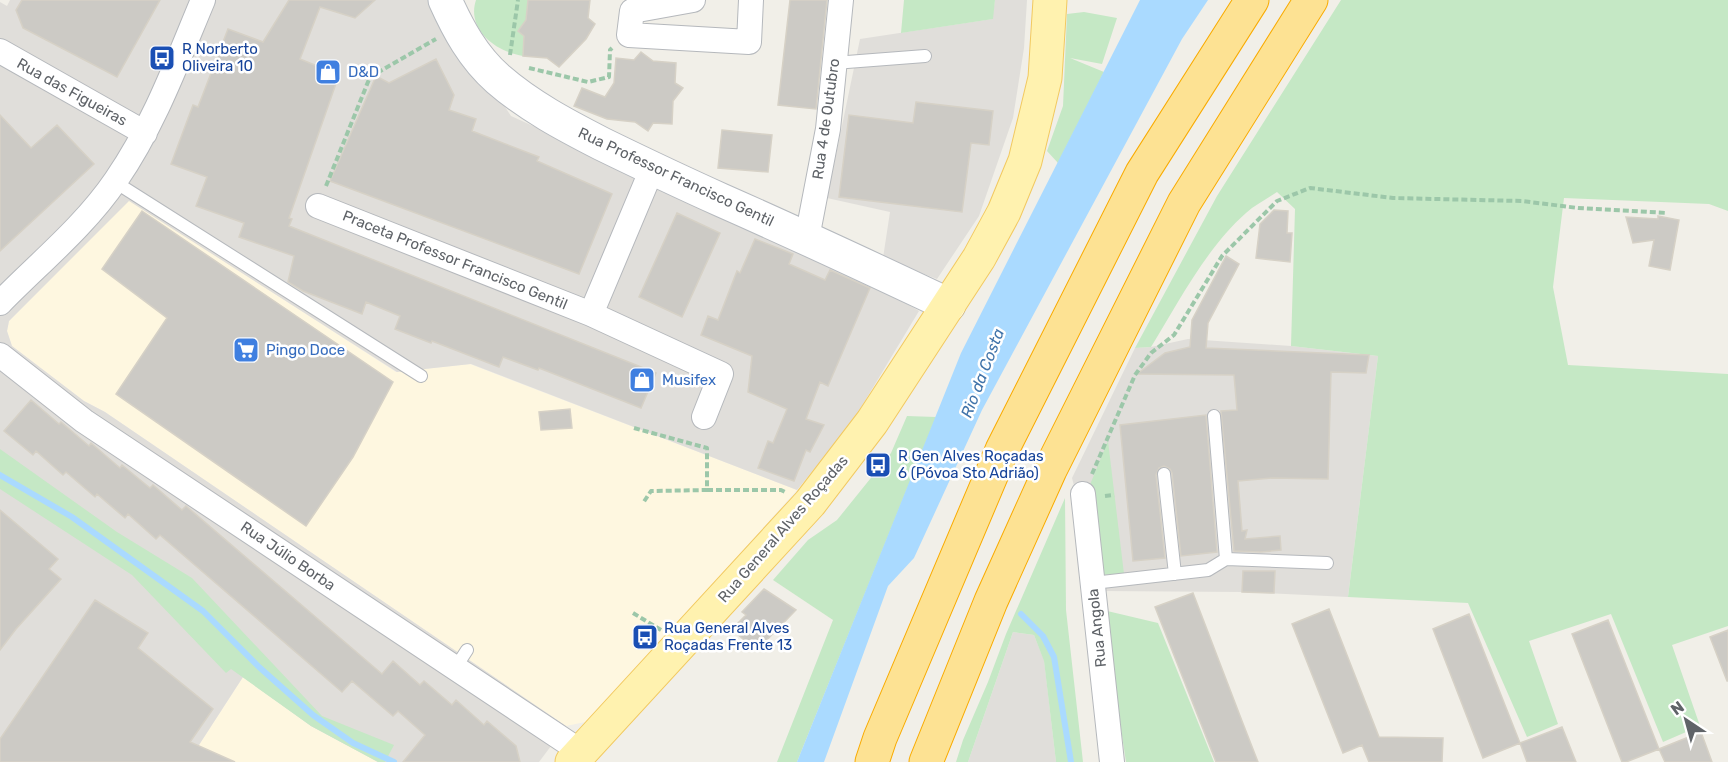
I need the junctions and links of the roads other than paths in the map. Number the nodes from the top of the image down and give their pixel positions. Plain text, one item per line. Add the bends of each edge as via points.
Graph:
1 (202, 0) edge
2 (693, 0) edge
3 (751, 0) edge
4 (841, 0) edge
5 (1050, 0) edge
6 (1252, 0) edge
7 (1311, 0) edge
8 (451, 14) edge
9 (0, 51) edge
10 (925, 56) dead end
11 (834, 63) junction
12 (145, 133) junction
13 (652, 169) junction
14 (115, 182) junction
15 (318, 206) road end
16 (807, 238) junction
17 (0, 303) edge
18 (949, 305) junction
19 (591, 314) junction
20 (0, 356) edge
21 (421, 376) dead end
22 (1214, 416) dead end
23 (704, 417) dead end
24 (1164, 474) dead end
25 (1083, 494) road end
26 (1226, 559) junction
27 (1327, 563) dead end
28 (1175, 574) junction
29 (1093, 583) junction
30 (576, 757) edge
31 (872, 762) edge
32 (926, 762) edge
33 (1112, 762) edge

1 - 12 street
2 - 3 street via 632,11 629,35 749,42
4 - 11 street, Rua 4 de Outubro
5 - 18 main road, Rua General Alves Roçadas via 1045,78 1025,161 1004,212
6 - 31 highway via 1142,173 1002,450
7 - 32 highway via 1184,203 1050,470 990,601
8 - 13 street, Rua Professor Francisco Gentil via 472,51 502,70 521,98
9 - 12 street, Rua das Figueiras
10 - 11 lane
11 - 16 street, Rua 4 de Outubro via 828,129
12 - 14 street
13 - 16 street, Rua Professor Francisco Gentil
13 - 19 street
14 - 17 street via 72,233
14 - 21 lane
15 - 19 street, Praceta Professor Francisco Gentil
16 - 18 street, Rua Professor Francisco Gentil
18 - 30 main road, Rua General Alves Roçadas via 872,422 810,503
19 - 23 street, Praceta Professor Francisco Gentil via 721,374
20 - 30 street, Rua Júlio Borba via 84,421 461,659
22 - 26 lane
24 - 28 lane
25 - 29 street, Rua Angola
26 - 27 lane
26 - 28 lane via 1208,570
28 - 29 lane
29 - 33 street, Rua Angola

